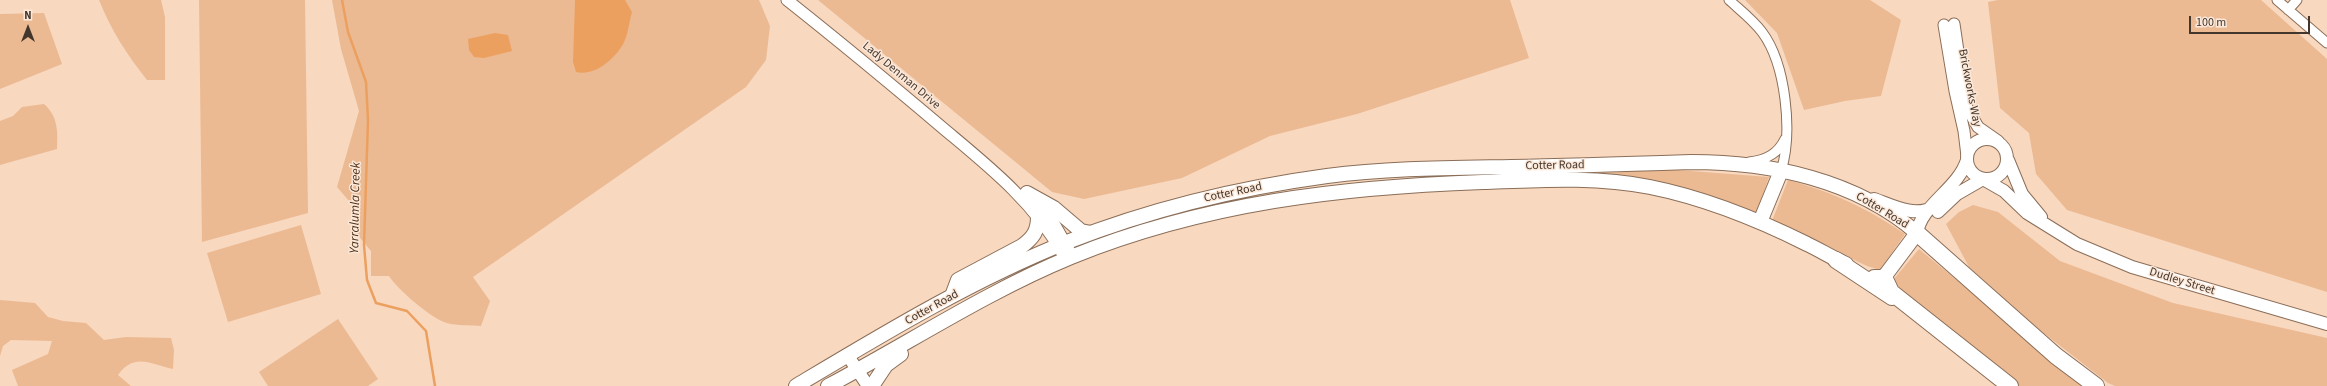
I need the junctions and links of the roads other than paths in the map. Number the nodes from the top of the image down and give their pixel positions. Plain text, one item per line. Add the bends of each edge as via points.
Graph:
1 (787, 0) edge
2 (1729, 0) edge
3 (2277, 0) edge
4 (2297, 0) edge
5 (2288, 10) junction
6 (2327, 43) edge
7 (1786, 136) junction
8 (1998, 141) junction
9 (1967, 158) junction
10 (2008, 160) junction
11 (1726, 163) junction
12 (1782, 171) junction
13 (997, 174) junction
14 (1983, 179) junction
15 (1850, 192) junction
16 (1027, 193) junction
17 (1933, 207) junction
18 (1038, 217) junction
19 (1760, 222) junction
20 (2045, 223) junction
21 (1091, 233) junction
22 (1917, 234) junction
23 (1062, 245) junction
24 (1069, 258) junction
25 (1836, 260) junction
26 (1884, 277) junction
27 (952, 296) junction
28 (1904, 303) junction
29 (964, 309) junction
30 (2327, 324) edge
31 (845, 358) junction
32 (854, 372) junction
33 (796, 386) edge
34 (828, 386) edge
35 (858, 386) edge
36 (868, 386) edge
37 (872, 386) edge
38 (2010, 386) edge
39 (2096, 386) edge

1 - 13 street, Lady Denman Drive
2 - 7 street via 1762,31 1775,57 1784,97
3 - 5 street
4 - 5 street
5 - 6 street
7 - 11 street via 1779,149 1766,159
7 - 12 street
8 - 9 main road via 1988,138 1978,140 1970,147
8 - 9 street, Brickworks Way via 1978,127 1966,106 1949,24 1954,91 1964,131
8 - 10 main road via 2006,151
9 - 14 main road via 1971,171
9 - 17 main road via 1960,177
10 - 14 main road via 2005,170 2000,175
10 - 20 main road, Dudley Street via 2022,194
11 - 12 main road, Cotter Road
11 - 21 main road, Cotter Road via 1452,168 1330,176 1222,194 1154,212
12 - 15 main road, Cotter Road via 1816,179
12 - 19 main road
13 - 16 street, Lady Denman Drive
13 - 18 street, Lady Denman Drive
14 - 20 main road, Dudley Street via 2004,191 2022,209
14 - 22 main road via 1952,197 1925,230
15 - 17 main road via 1912,211
15 - 22 main road, Cotter Road via 1888,213
16 - 21 main road via 1054,208 1081,231
16 - 23 street, Lady Denman Drive via 1052,220
17 - 22 main road via 1918,226
18 - 23 street, Lady Denman Drive
18 - 27 main road via 1036,232 1031,239 958,280
19 - 24 main road, Cotter Road via 1671,192 1599,180 1382,187 1306,195 1209,213 1151,229
19 - 25 main road, Cotter Road
20 - 30 main road, Dudley Street via 2077,244 2116,262
21 - 23 main road, Cotter Road
22 - 26 main road, Cotter Road
22 - 39 highway via 2056,356
23 - 24 street, Lady Denman Drive
23 - 27 main road, Cotter Road
24 - 29 main road, Cotter Road
25 - 26 main road, Cotter Road via 1872,276
25 - 28 highway
26 - 28 highway via 1889,290
27 - 31 main road, Cotter Road
28 - 38 highway
29 - 32 main road, Cotter Road
29 - 37 main road via 951,326 886,365
31 - 32 main road
31 - 33 main road, Cotter Road
32 - 34 main road, Cotter Road
32 - 35 main road
32 - 36 main road

